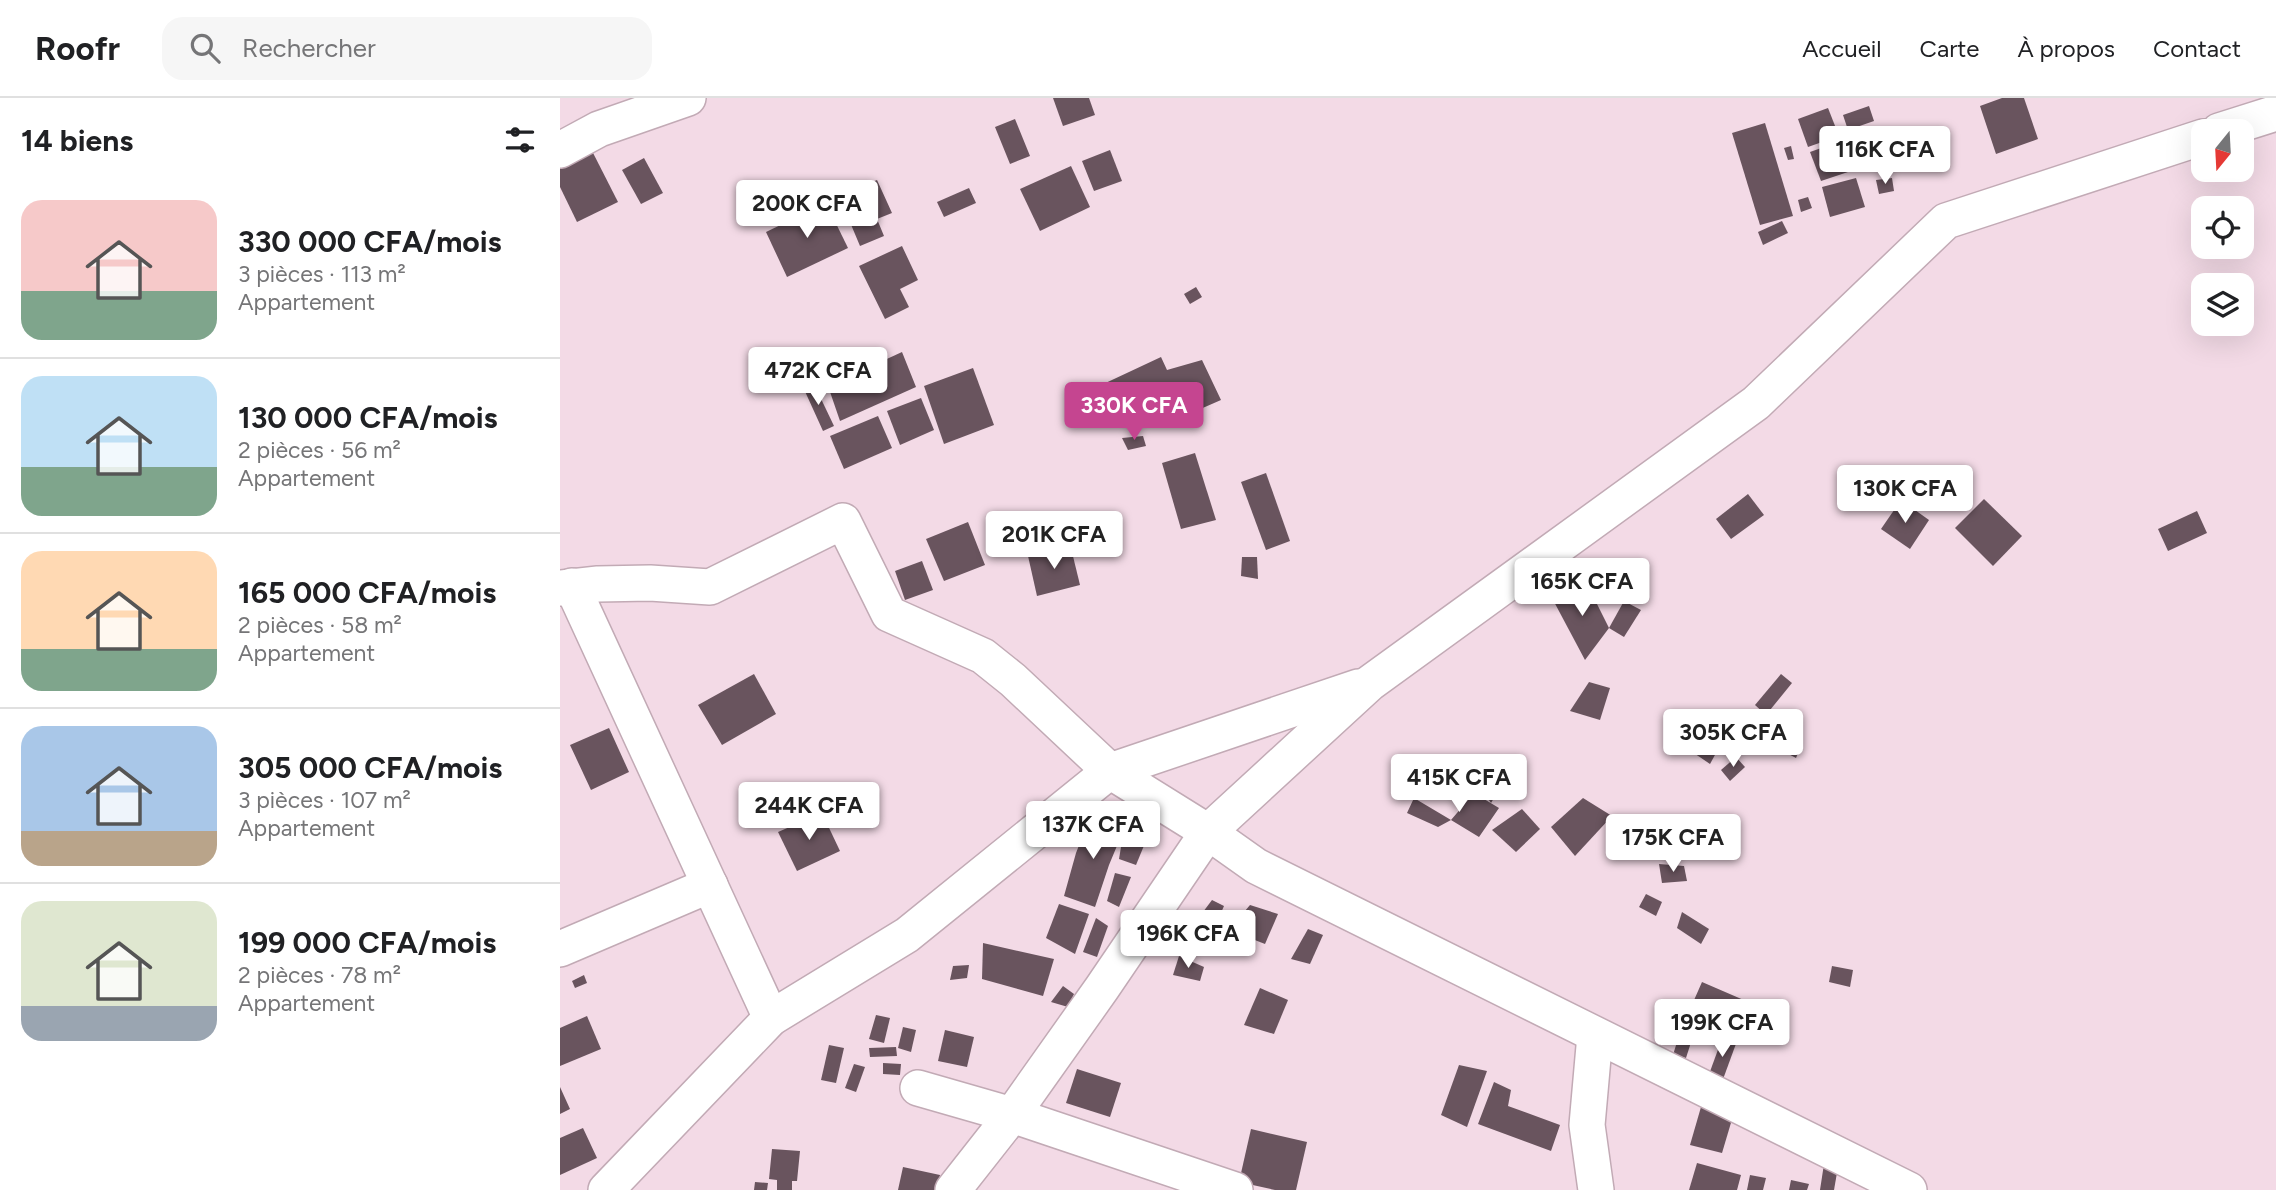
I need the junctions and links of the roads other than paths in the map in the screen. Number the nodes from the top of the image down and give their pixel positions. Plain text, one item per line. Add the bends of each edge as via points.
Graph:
1 (688, 98) edge
2 (2276, 113) edge
3 (2254, 120) edge
4 (2191, 140) edge
5 (560, 150) edge
6 (566, 587) edge
7 (1370, 683) junction
8 (1110, 771) junction
9 (1208, 832) junction
10 (710, 885) junction
11 (560, 949) edge
12 (771, 1018) junction
13 (1595, 1035) junction
14 (919, 1088) dead end
15 (1012, 1115) junction
16 (606, 1190) edge
17 (953, 1190) edge
18 (1235, 1190) edge
19 (1596, 1190) edge
20 (1909, 1190) edge

1 - 5 street via 599,130
2 - 3 street
4 - 7 street via 1946,221 1756,402
6 - 8 street via 650,583 710,587 843,521 889,614 983,656
6 - 10 street
7 - 8 street
7 - 9 street
8 - 9 street
8 - 12 street via 907,935
9 - 13 street via 1256,866
9 - 15 street
10 - 11 street
10 - 12 street
12 - 16 street
13 - 19 street via 1587,1125
13 - 20 street
14 - 15 street
15 - 17 street
15 - 18 street

